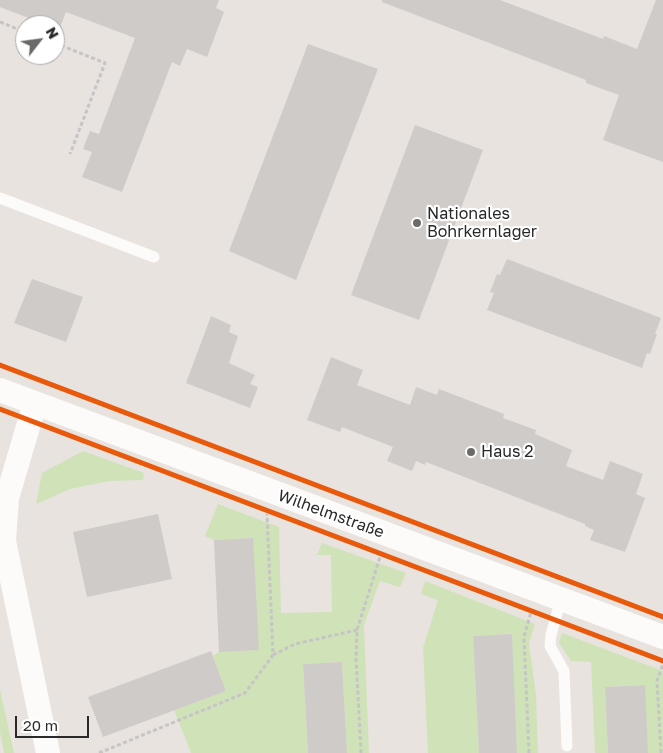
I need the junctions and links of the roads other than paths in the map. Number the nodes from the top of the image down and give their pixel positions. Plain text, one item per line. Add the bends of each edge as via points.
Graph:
1 (0, 198) edge
2 (154, 257) dead end
3 (0, 390) edge
4 (35, 404) junction
5 (561, 599) junction
6 (663, 637) edge
7 (567, 746) dead end
8 (48, 753) edge

1 - 2 lane
3 - 4 street, Wilhelmstraße
4 - 5 street, Wilhelmstraße
4 - 8 street via 7,498 4,541
5 - 6 street, Wilhelmstraße
5 - 7 lane via 550,646 564,671

